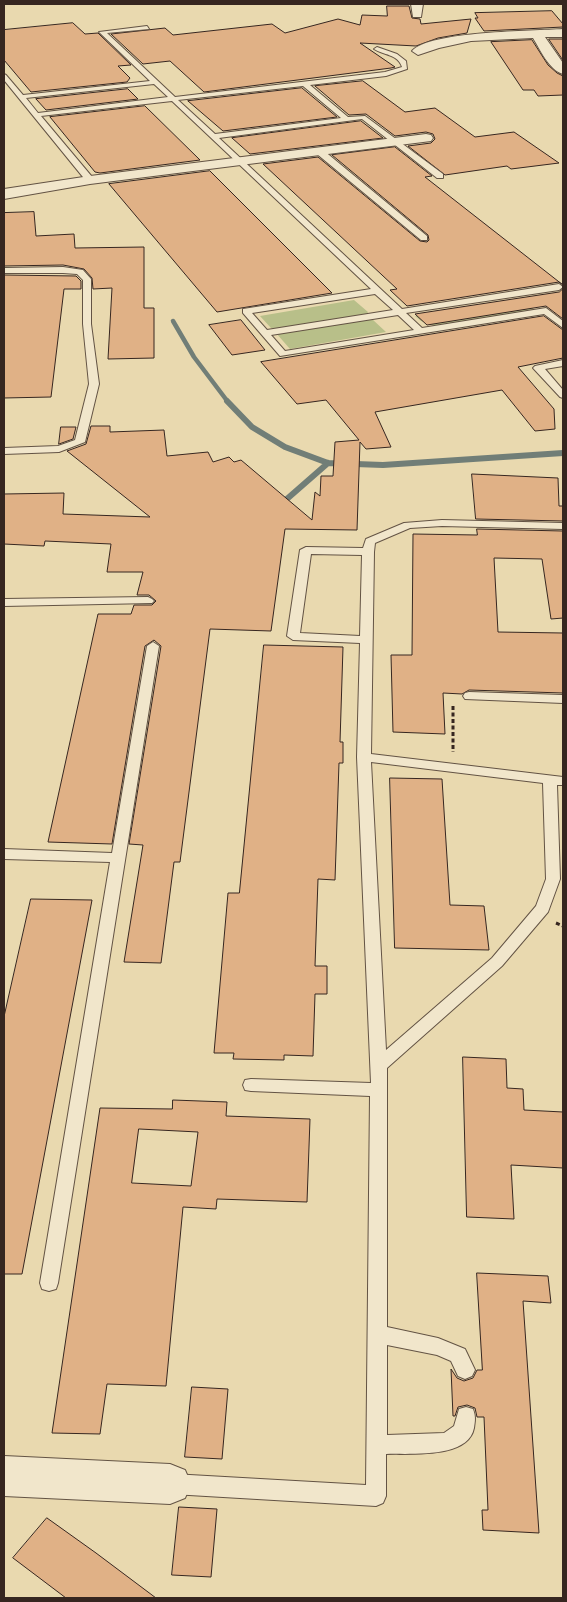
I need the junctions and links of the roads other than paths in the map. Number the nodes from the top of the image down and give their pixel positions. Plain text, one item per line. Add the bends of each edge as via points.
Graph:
1 (147, 28) dead end
2 (563, 33) edge
3 (537, 35) junction
4 (377, 49) dead end
5 (418, 51) dead end
6 (563, 70) edge
7 (4, 76) edge
8 (155, 82) junction
9 (304, 83) junction
10 (21, 97) junction
11 (172, 99) junction
12 (35, 115) junction
13 (346, 119) junction
14 (212, 136) junction
15 (426, 138) dead end
16 (395, 142) junction
17 (320, 152) junction
18 (238, 162) junction
19 (440, 176) dead end
20 (90, 180) junction
21 (4, 194) edge
22 (424, 238) dead end
23 (4, 271) edge
24 (559, 287) dead end
25 (377, 291) junction
26 (399, 312) junction
27 (563, 326) edge
28 (421, 332) junction
29 (264, 333) junction
30 (563, 364) edge
31 (563, 395) edge
32 (4, 451) edge
33 (563, 526) edge
34 (368, 552) junction
35 (148, 601) dead end
36 (4, 603) edge
37 (366, 640) junction
38 (153, 646) dead end
39 (469, 696) road end
40 (563, 699) edge
41 (364, 757) junction
42 (557, 780) edge
43 (4, 854) edge
44 (119, 858) junction
45 (379, 1066) junction
46 (251, 1085) dead end
47 (378, 1090) junction
48 (49, 1283) dead end
49 (377, 1334) junction
50 (465, 1370) dead end
51 (466, 1416) dead end
52 (377, 1445) junction
53 (4, 1476) edge
54 (170, 1484) joint

1 - 8 lane via 102,32
2 - 3 street
3 - 5 street via 456,39
3 - 6 street
4 - 9 lane via 403,60 405,68 386,74
7 - 10 lane
8 - 10 lane
8 - 11 lane
9 - 11 lane
9 - 13 lane
10 - 12 lane
11 - 12 lane
11 - 14 lane
12 - 20 lane
13 - 14 lane
13 - 16 lane via 363,117
14 - 18 lane
15 - 16 street
16 - 17 street
16 - 19 lane
17 - 18 street
17 - 22 lane
18 - 20 street
18 - 25 lane
20 - 21 street
23 - 32 lane via 63,270 80,272 87,279 94,384 80,442 59,449
24 - 26 lane
25 - 26 lane
25 - 29 lane via 246,311
26 - 28 lane
26 - 29 lane
27 - 28 lane via 546,311
28 - 29 lane via 284,354
30 - 31 lane via 538,368
33 - 34 lane via 408,525 370,541
34 - 37 lane
34 - 37 lane via 306,550 293,636
35 - 36 lane
37 - 41 lane
38 - 44 lane
39 - 40 lane
41 - 42 lane
41 - 45 lane
42 - 45 lane via 553,879 543,908 497,962
43 - 44 lane
44 - 48 lane
45 - 47 lane
46 - 47 lane
47 - 49 lane
49 - 50 lane via 438,1347 458,1355
49 - 52 lane
51 - 52 lane via 463,1432 447,1442
52 - 54 lane via 376,1496
53 - 54 street

